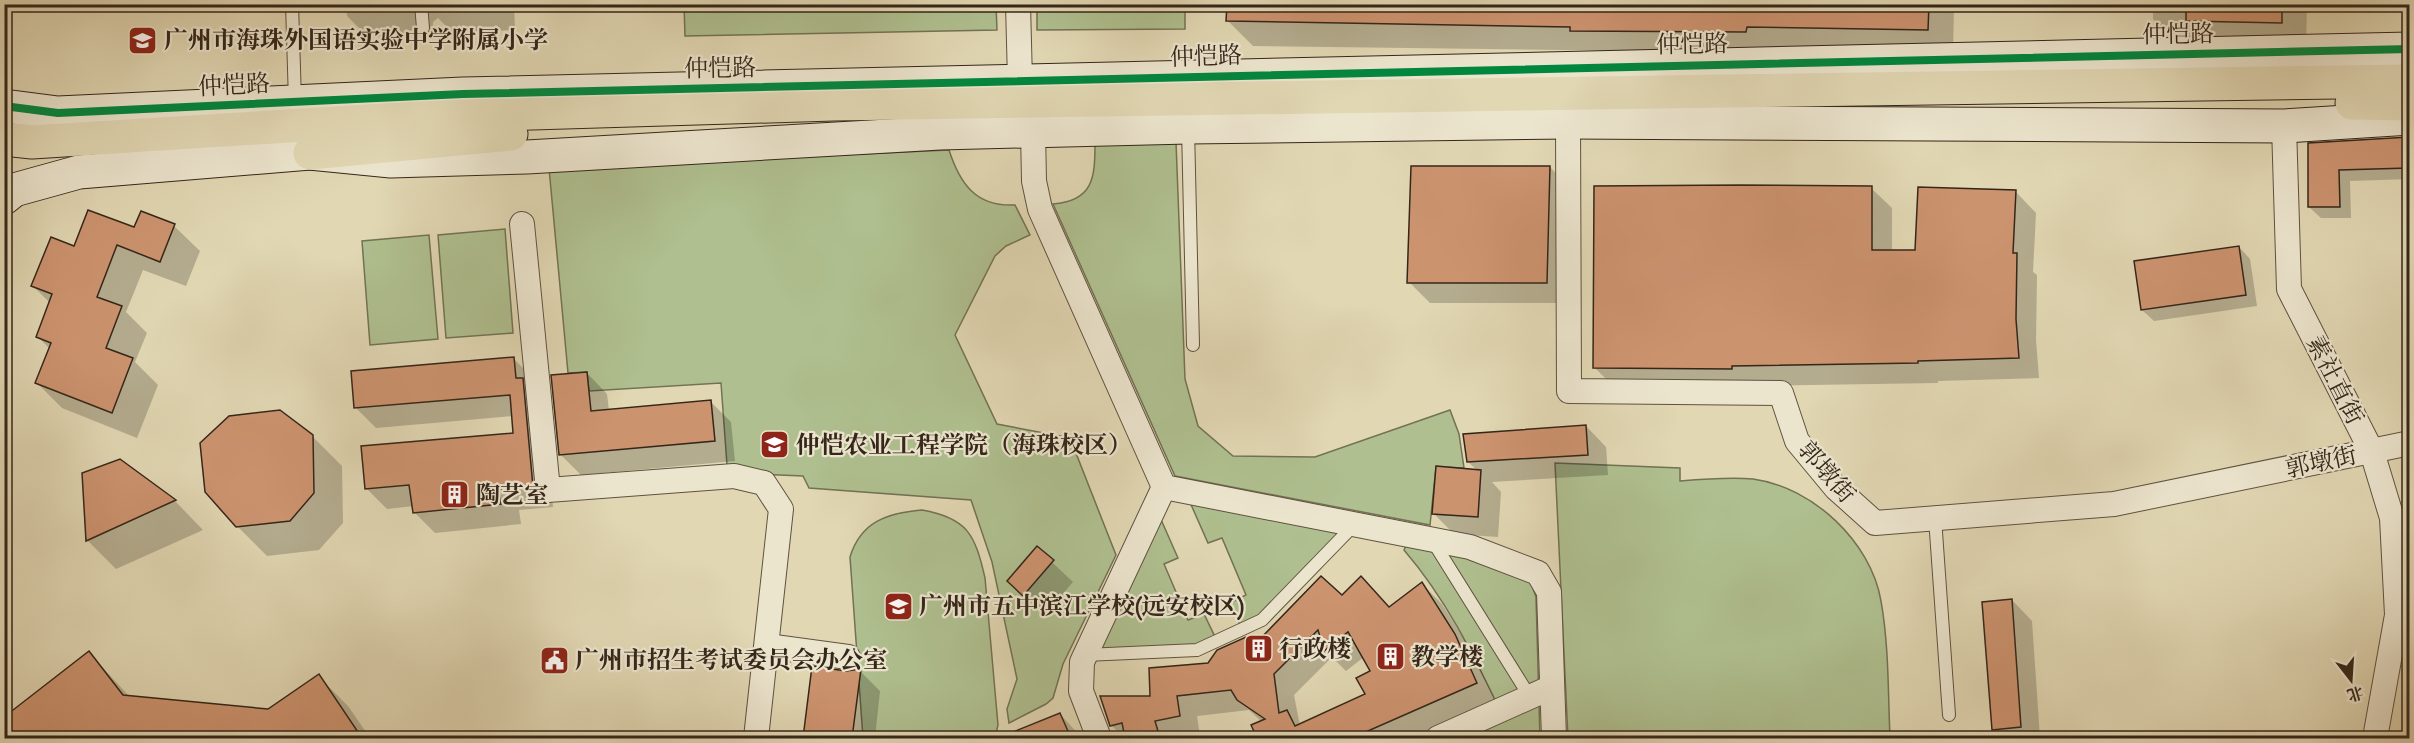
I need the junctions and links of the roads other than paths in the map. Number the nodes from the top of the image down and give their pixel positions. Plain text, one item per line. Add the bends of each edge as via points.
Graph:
1 (292, 4) edge
2 (421, 4) edge
3 (1018, 4) edge
4 (423, 28) dead end
5 (2409, 49) edge
6 (1020, 81) junction
7 (2409, 81) edge
8 (2033, 87) junction
9 (295, 102) junction
10 (834, 104) junction
11 (2409, 104) edge
12 (4, 106) edge
13 (2409, 118) edge
14 (1568, 122) junction
15 (2283, 126) junction
16 (1188, 127) junction
17 (1033, 131) junction
18 (4, 139) edge
19 (310, 153) junction
20 (9, 194) edge
21 (522, 224) dead end
22 (1193, 345) dead end
23 (2409, 443) edge
24 (2372, 452) junction
25 (1164, 487) junction
26 (1935, 518) junction
27 (1355, 524) junction
28 (1431, 539) junction
29 (767, 646) junction
30 (1085, 655) junction
31 (848, 657) dead end
32 (1552, 687) junction
33 (1530, 697) junction
34 (1949, 715) dead end
35 (756, 738) edge
36 (1099, 738) edge
37 (1438, 738) edge
38 (1554, 738) edge
39 (2376, 738) edge

1 - 9 lane
2 - 4 lane
3 - 6 street
5 - 6 main road, 仲恺路
6 - 9 main road, 仲恺路 via 463,94
7 - 8 highway
8 - 10 highway
8 - 11 highway via 2216,102
9 - 12 main road, 仲恺路 via 58,113
10 - 18 highway via 463,115 32,142
10 - 19 highway
13 - 15 main road
14 - 15 main road
14 - 16 main road
14 - 26 street, 郭墩街 via 1569,391 1781,393 1797,441 1836,488 1875,523
15 - 24 street, 素社直街 via 2289,289
16 - 17 main road
16 - 22 lane
17 - 19 main road via 391,161
17 - 25 street via 1034,181 1040,209
19 - 20 main road via 80,172
21 - 29 street via 548,490 734,476 764,483 781,509
23 - 24 street, 郭墩街
24 - 26 street, 郭墩街 via 2114,504
24 - 39 street, 素社直街 via 2392,518 2397,615
25 - 27 street
25 - 30 street
26 - 34 lane
27 - 28 street
27 - 30 lane via 1262,620 1197,650
28 - 32 street via 1470,547 1531,568 1544,579 1549,592
28 - 33 lane
29 - 31 street
29 - 35 street
30 - 36 street via 1081,691
32 - 33 street
32 - 38 street
33 - 37 street

